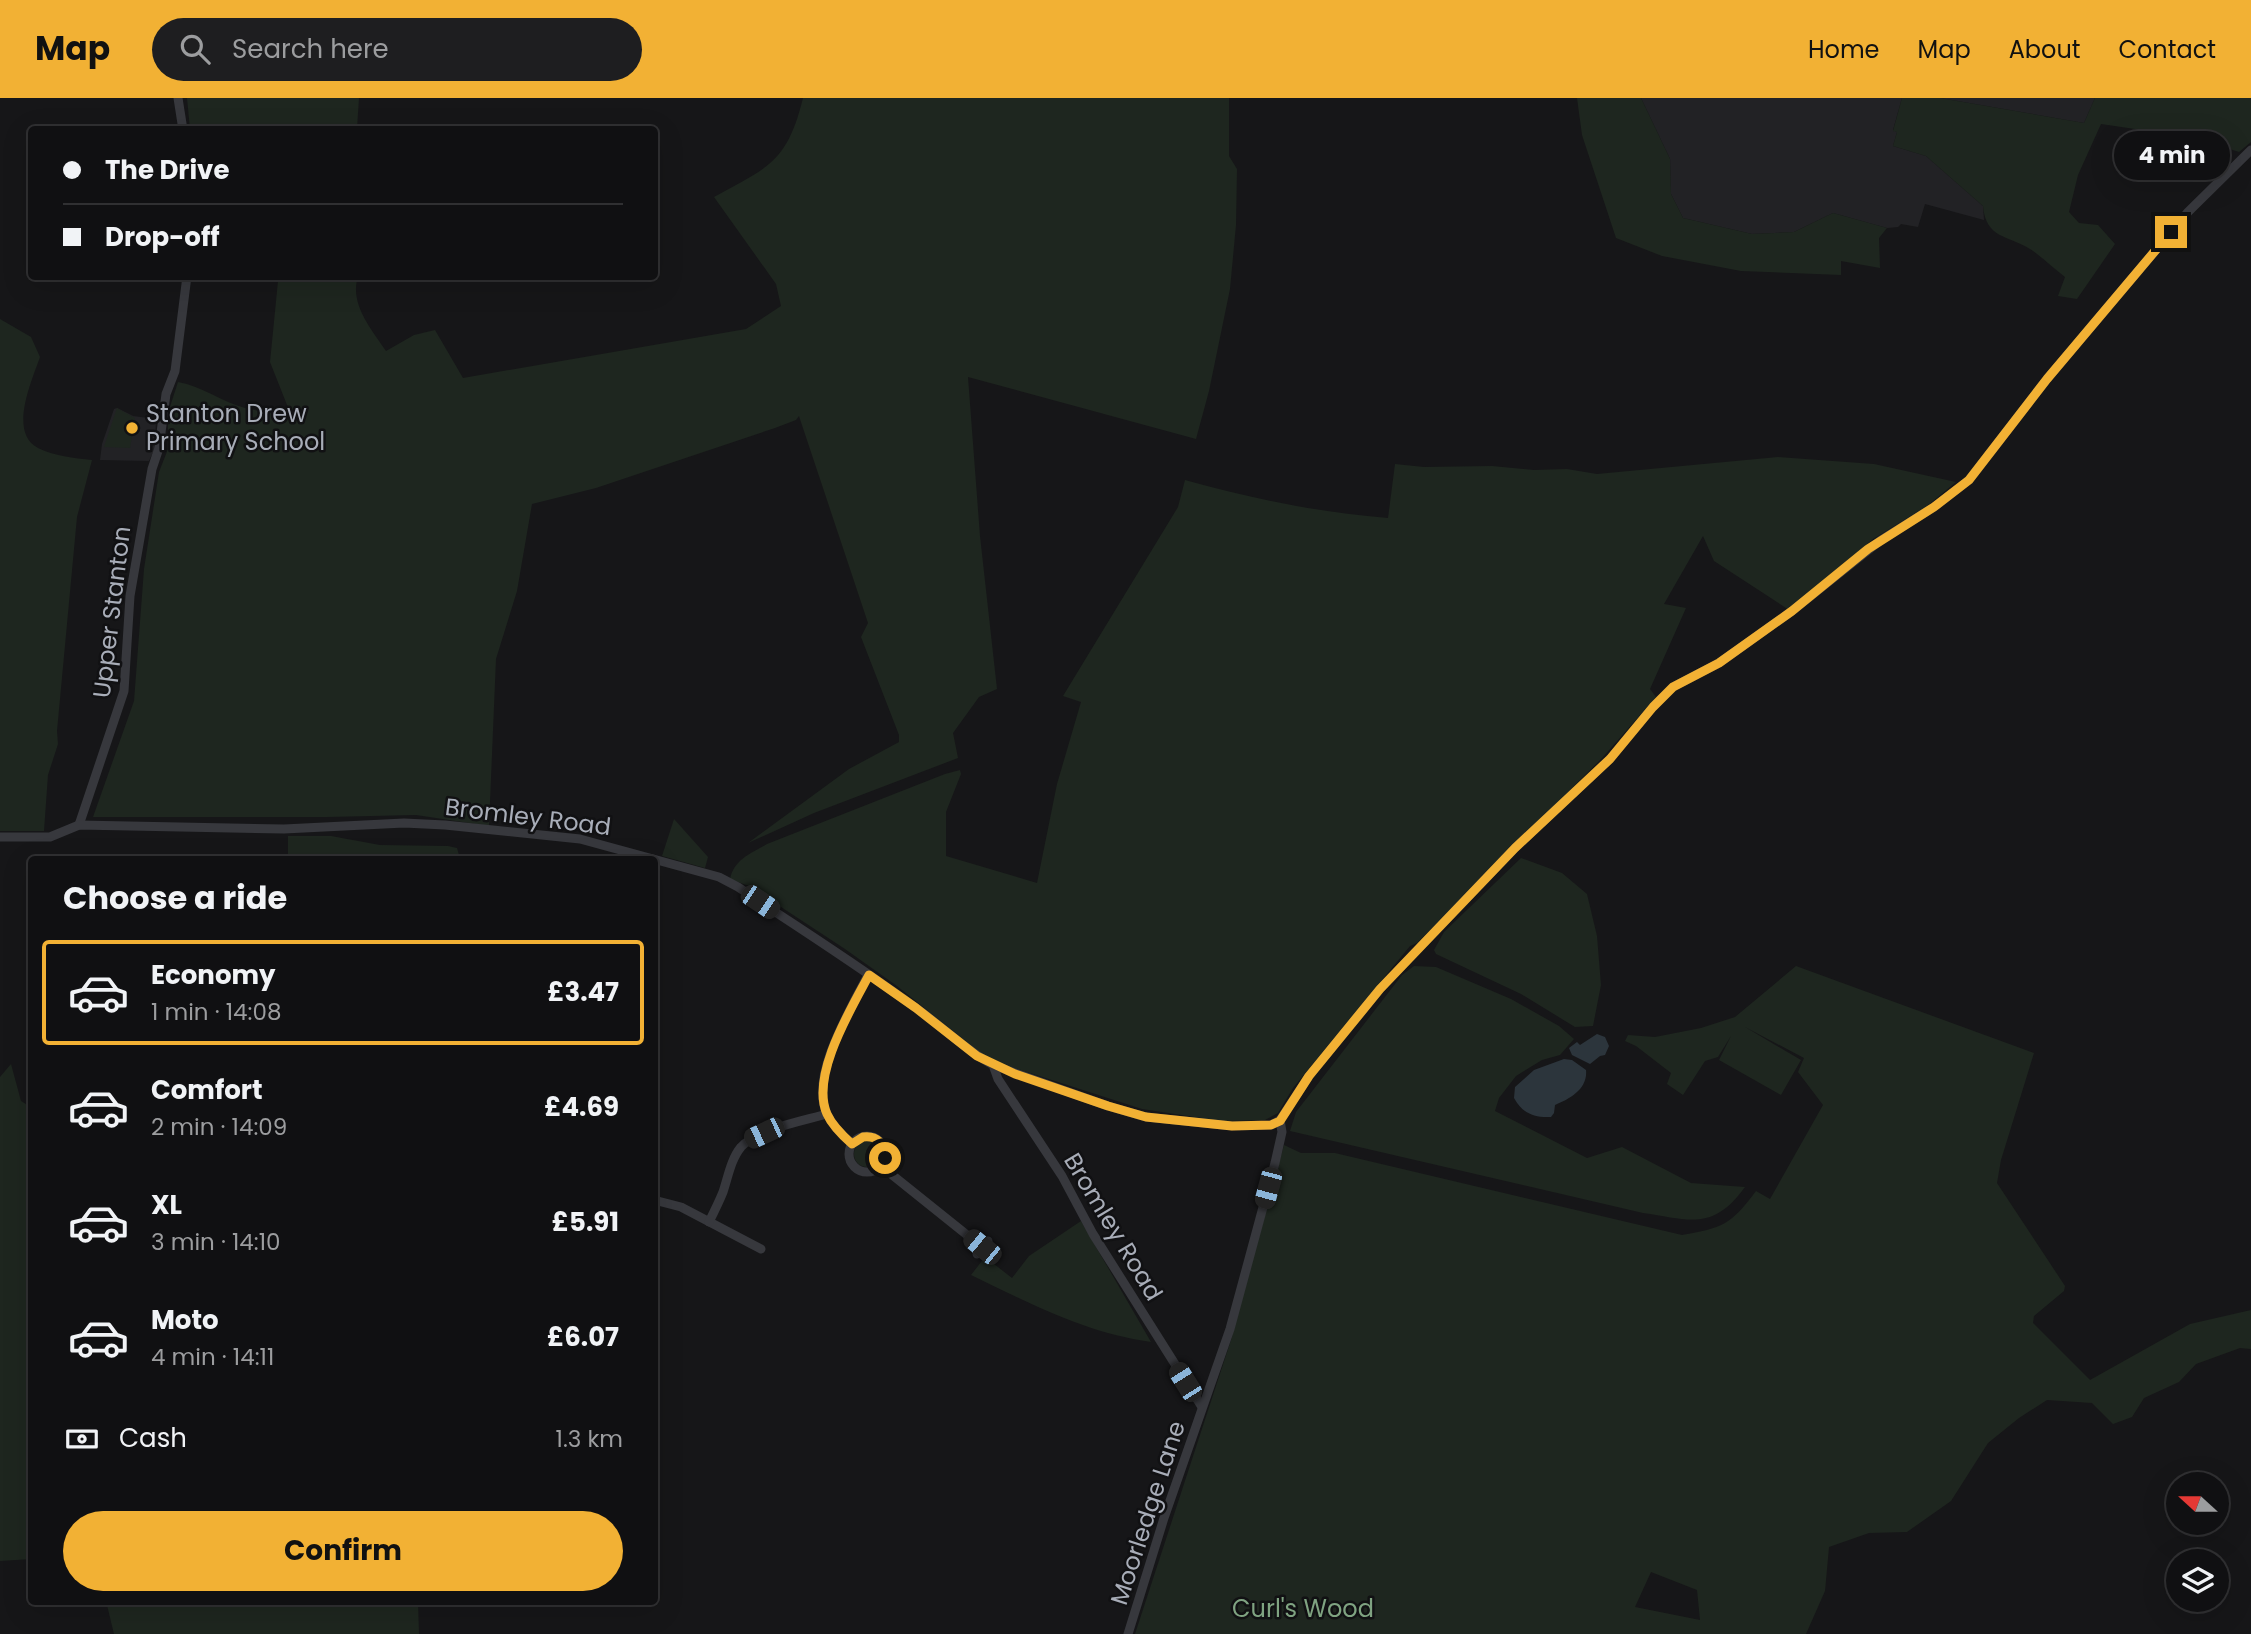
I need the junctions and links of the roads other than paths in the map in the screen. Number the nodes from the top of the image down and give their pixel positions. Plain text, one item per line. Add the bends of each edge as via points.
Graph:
1 (178, 98) edge
2 (182, 126) edge
3 (2251, 150) edge
4 (186, 280) edge
5 (79, 825) junction
6 (0, 838) edge
7 (642, 856) edge
8 (658, 860) edge
9 (869, 975) junction
10 (993, 1065) junction
11 (827, 1114) junction
12 (1280, 1121) junction
13 (852, 1144) junction
14 (881, 1166) junction
15 (658, 1201) edge
16 (709, 1222) junction
17 (983, 1247) dead end
18 (761, 1249) dead end
19 (1202, 1407) junction
20 (1128, 1634) edge

1 - 2 street
3 - 12 street via 2188,212 2047,379 1969,480 1881,540 1719,663 1673,687 1610,759 1515,848 1380,989 1309,1076
4 - 5 street, Upper Stanton via 175,372 166,394 130,596 124,691
5 - 6 street via 50,837
5 - 7 street, Bromley Road via 284,829 404,823 547,834
8 - 9 street, Bromley Road via 738,887
9 - 10 street, Bromley Road
9 - 11 street via 830,1052 824,1083
10 - 12 street, Bromley Road via 1146,1117 1232,1126
10 - 19 street, Bromley Road
11 - 13 street
11 - 16 street via 764,1133 741,1147
12 - 19 street, Moorledge Lane via 1280,1142 1245,1271
13 - 14 street via 848,1155 854,1168 870,1173
13 - 14 street via 863,1137 879,1141 885,1154
14 - 17 street
15 - 16 street
16 - 18 street
19 - 20 street, Moorledge Lane

